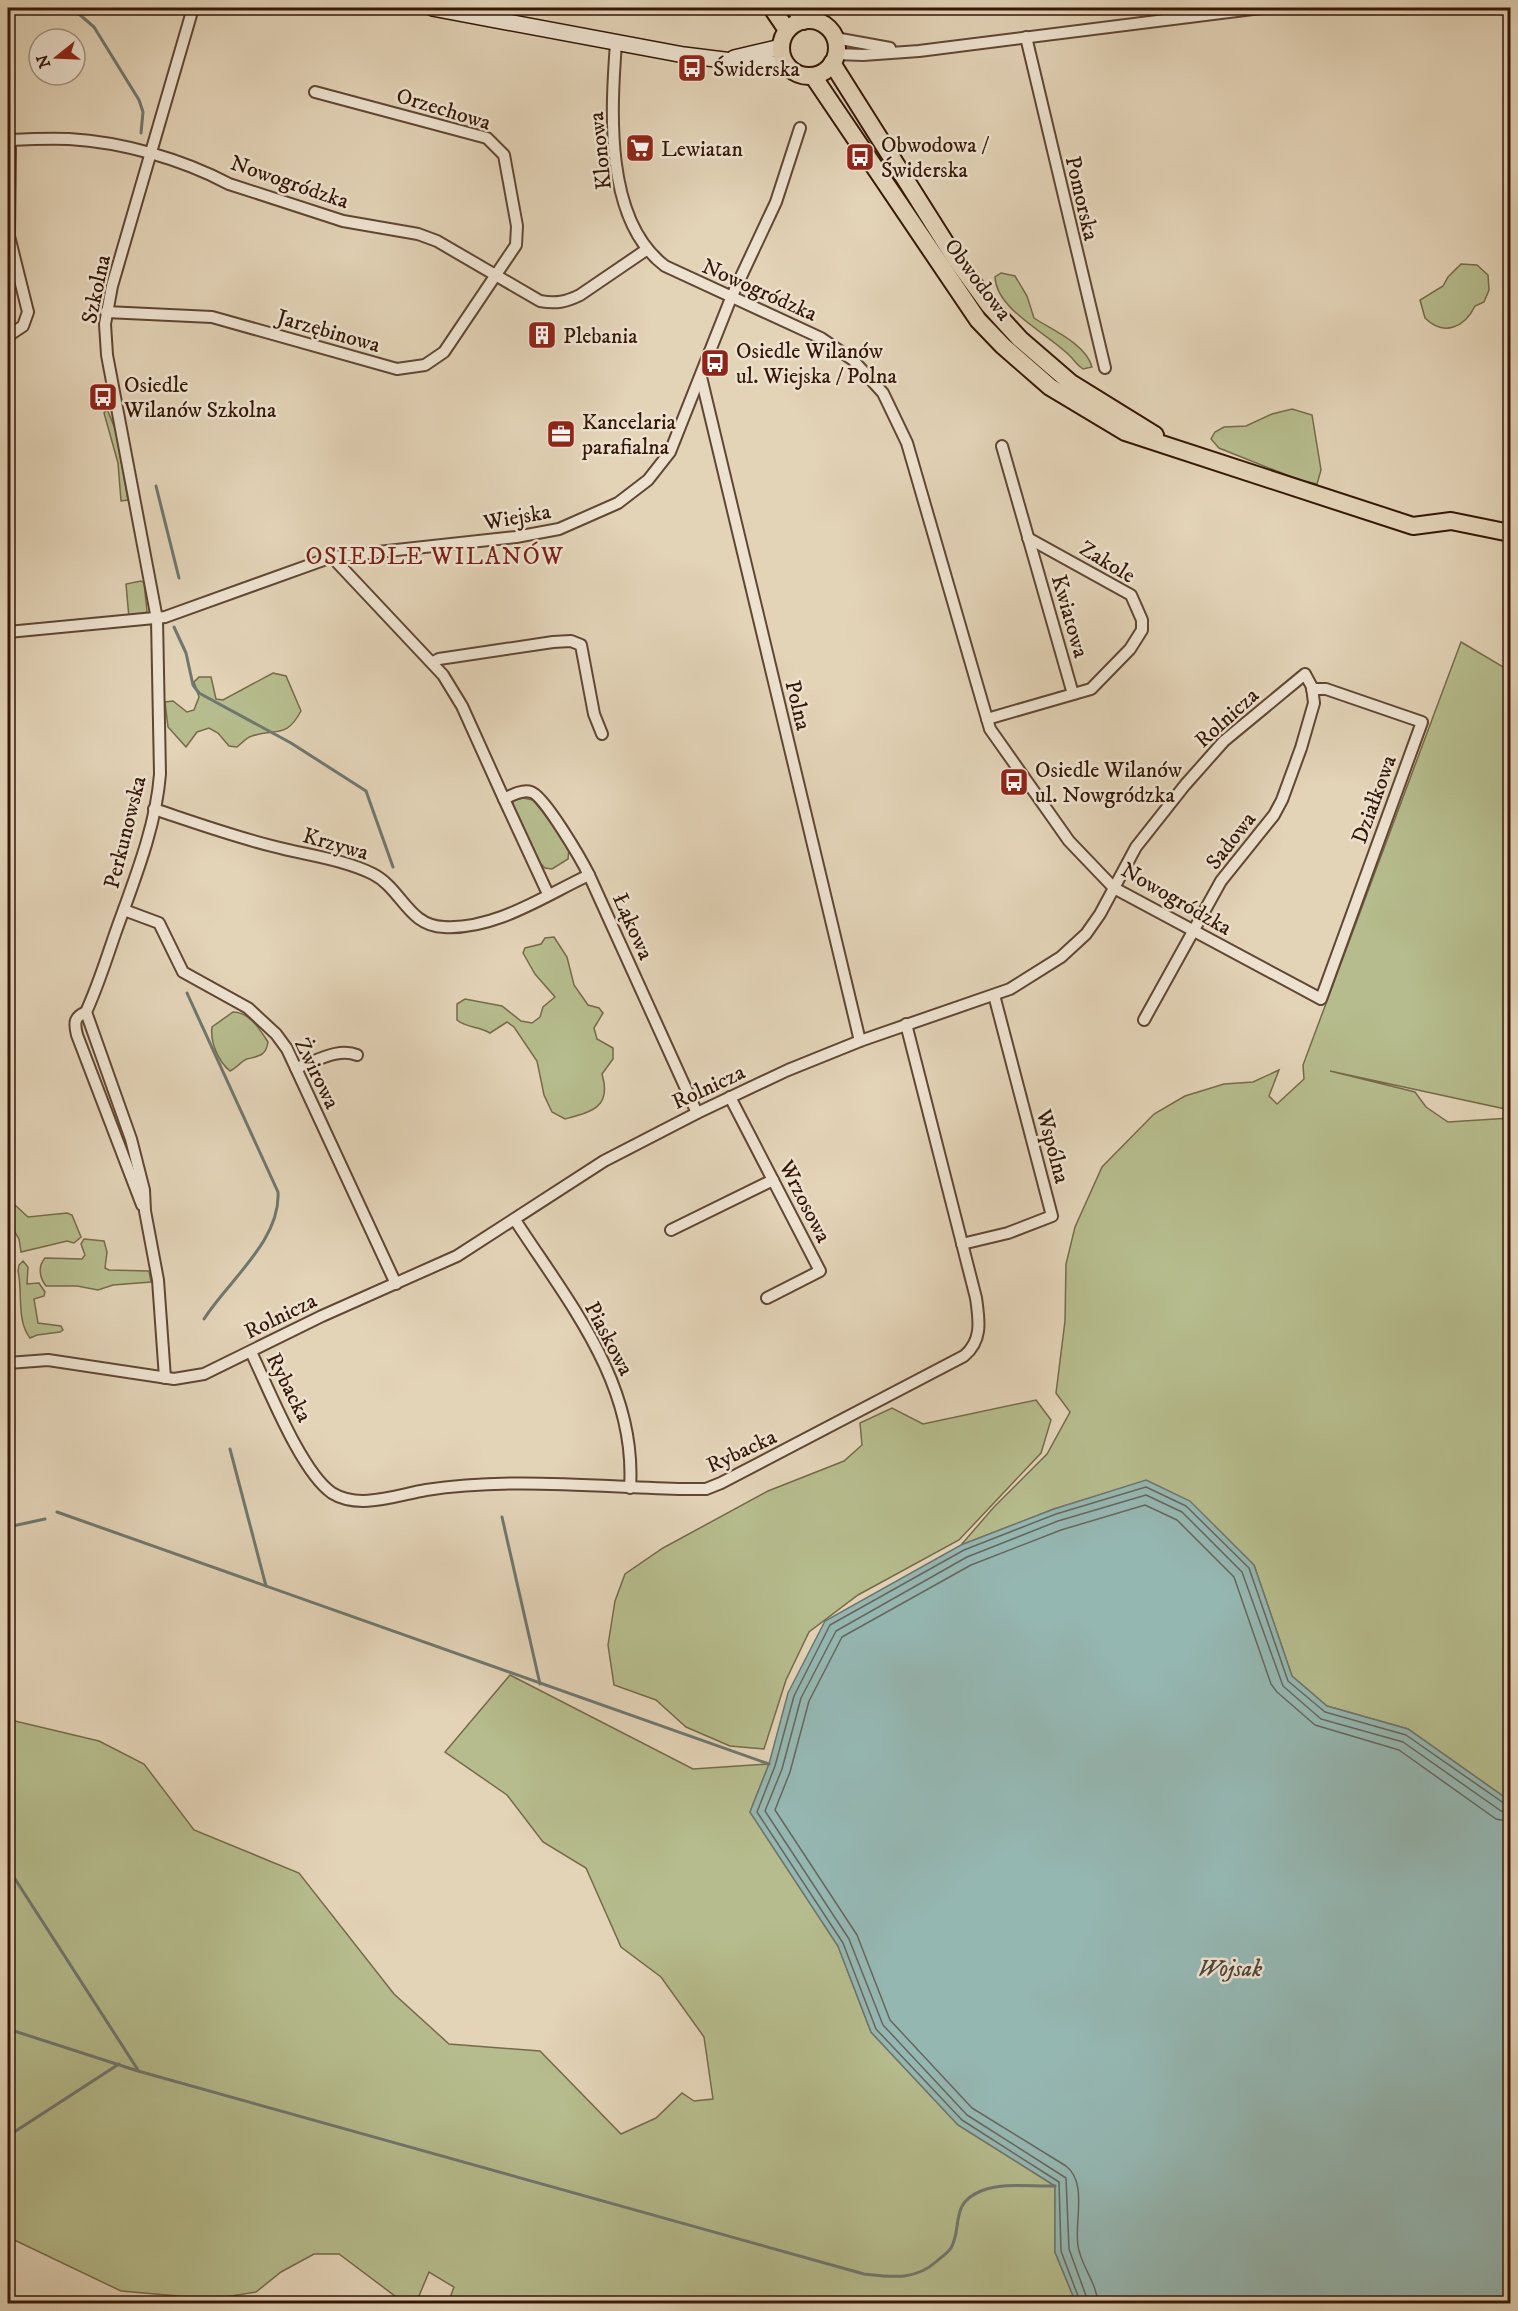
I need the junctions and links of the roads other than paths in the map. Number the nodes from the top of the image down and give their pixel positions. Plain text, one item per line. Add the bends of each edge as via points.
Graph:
1 (193, 8) edge
2 (432, 8) edge
3 (772, 8) edge
4 (1261, 8) edge
5 (799, 14) edge
6 (787, 30) junction
7 (1026, 37) junction
8 (616, 43) junction
9 (781, 47) junction
10 (908, 51) junction
11 (834, 52) junction
12 (726, 59) junction
13 (786, 64) junction
14 (813, 76) junction
15 (315, 92) dead end
16 (800, 128) dead end
17 (8, 136) edge
18 (152, 155) junction
19 (646, 250) junction
20 (497, 275) junction
21 (731, 297) junction
22 (106, 312) junction
23 (8, 336) edge
24 (1105, 368) dead end
25 (701, 377) junction
26 (1168, 444) junction
27 (1002, 446) dead end
28 (1510, 533) edge
29 (1029, 538) junction
30 (332, 557) junction
31 (157, 619) junction
32 (8, 632) edge
33 (433, 662) junction
34 (1305, 674) joint
35 (1312, 689) junction
36 (1073, 694) junction
37 (987, 719) junction
38 (602, 734) dead end
39 (504, 798) junction
40 (154, 808) junction
41 (589, 875) junction
42 (1114, 888) junction
43 (548, 894) junction
44 (124, 910) junction
45 (1193, 931) junction
46 (994, 995) junction
47 (1321, 999) joint
48 (1144, 1020) dead end
49 (906, 1024) junction
50 (860, 1041) junction
51 (357, 1055) dead end
52 (296, 1068) junction
53 (730, 1097) junction
54 (697, 1113) junction
55 (773, 1180) junction
56 (515, 1220) junction
57 (671, 1230) dead end
58 (962, 1244) junction
59 (396, 1284) junction
60 (767, 1298) dead end
61 (251, 1352) junction
62 (8, 1363) edge
63 (165, 1378) junction
64 (630, 1488) junction

1 - 18 street, Szkolna
2 - 8 street
3 - 6 main road
4 - 7 street
5 - 6 main road, Obwodowa
5 - 11 main road, Obwodowa via 822,23
6 - 9 main road
7 - 10 street
7 - 24 street, Pomorska
8 - 12 street
8 - 19 street, Klonowa via 612,128 616,165 631,221
9 - 12 street
9 - 13 main road
10 - 11 street
10 - 11 street via 863,55
11 - 14 main road via 824,72
11 - 26 main road, Obwodowa via 955,258 989,305 1020,339 1071,383
12 - 13 street
13 - 14 main road via 798,74
14 - 26 main road, Obwodowa via 942,269 978,320 1003,346 1078,406 1125,432
15 - 20 street, Orzechowa via 478,135 499,148 507,167 518,234 513,252
16 - 21 street, Wiejska via 776,202
17 - 18 street, Nowogródzka via 70,139
17 - 23 street via 9,236 28,312 23,326
18 - 20 street, Nowogródzka via 343,221 427,237
18 - 22 street, Szkolna
19 - 20 street, Nowogródzka via 580,295 560,303 540,300
19 - 21 street, Nowogródzka via 665,266
20 - 22 street, Jarzębinowa via 444,352 434,361 411,368 383,366 212,317
21 - 25 street, Wiejska
21 - 37 street, Nowogródzka via 834,345 883,393 907,443
22 - 31 street, Szkolna via 107,355
25 - 30 street, Wiejska via 665,460 635,491 597,514 560,529 508,538
25 - 50 street, Polna
26 - 28 main road, Obwodowa via 1413,526 1451,521
27 - 29 street, Kwiatowa
29 - 36 street, Kwiatowa
29 - 36 street, Zakole via 1131,595 1142,620 1139,636 1101,681 1091,689
30 - 31 street, Wiejska
30 - 33 street
31 - 32 street, Wiejska
31 - 40 street, Perkunowska via 160,774
33 - 38 street via 553,642 576,642 581,645 594,714
33 - 39 street via 462,706
34 - 35 street, Sadowa
34 - 42 street, Rolnicza via 1209,757 1146,832
35 - 45 street, Sadowa via 1314,703 1282,800 1221,881
35 - 47 street, Działkowa via 1326,689 1422,722
36 - 37 street, Zakole
37 - 42 street, Nowogródzka via 996,739 1049,815
39 - 41 street, Łąkowa via 525,792 538,796
39 - 43 street
40 - 43 street, Krzywa via 367,871 387,884 416,918 434,926 484,922
40 - 44 street, Perkunowska
41 - 43 street, Krzywa
41 - 54 street, Łąkowa
42 - 45 street, Nowogródzka
42 - 46 street, Rolnicza via 1091,928 1068,951
44 - 52 street, Żwirowa via 159,923 183,972 248,1008 281,1041
44 - 63 street, Perkunowska via 86,1012 75,1021 145,1211 158,1280
45 - 47 street, Nowogródzka
45 - 48 street, Sadowa
46 - 49 street, Rolnicza
46 - 58 street, Wspólna via 1052,1216 1008,1233
49 - 50 street, Rolnicza
49 - 58 street, Rybacka
50 - 53 street, Rolnicza
51 - 52 street via 339,1052
52 - 59 street, Żwirowa
53 - 54 street, Rolnicza
53 - 55 street, Wrzosowa
54 - 56 street, Rolnicza via 612,1156
55 - 57 street
55 - 60 street, Wrzosowa via 820,1271
56 - 59 street, Rolnicza via 458,1256
56 - 64 street, Piaskowa via 599,1349 628,1430 632,1449
58 - 64 street, Rybacka via 980,1322 972,1349 964,1356 706,1489
59 - 61 street, Rolnicza
61 - 63 street, Rolnicza via 196,1377
61 - 64 street, Rybacka via 309,1469 334,1494 350,1500 371,1501 479,1483
62 - 63 street, Rolnicza via 69,1362

